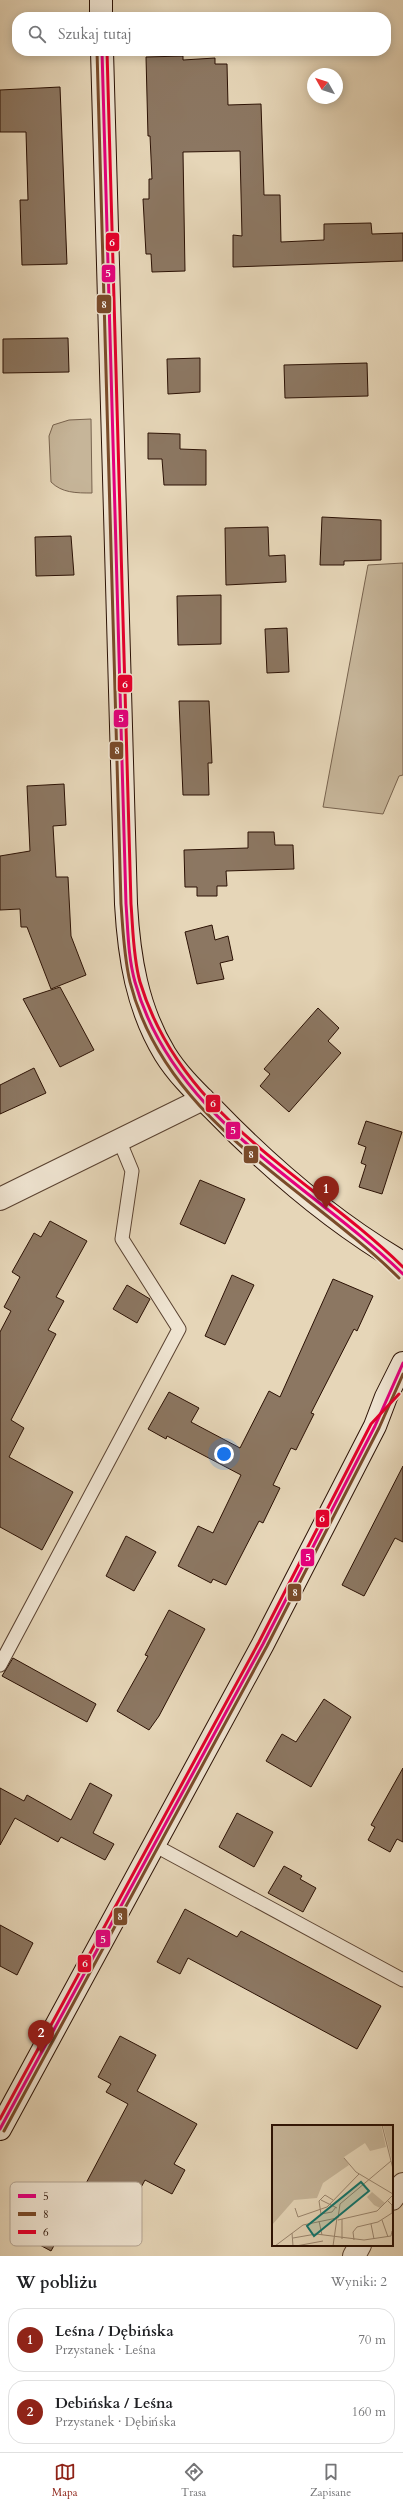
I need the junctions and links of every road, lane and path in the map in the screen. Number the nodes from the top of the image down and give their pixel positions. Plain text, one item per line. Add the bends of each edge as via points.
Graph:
1 (101, 0) edge
2 (101, 12) edge
3 (102, 56) edge
4 (203, 1099) junction
5 (120, 1142) junction
6 (0, 1199) edge
7 (378, 1248) junction
8 (403, 1262) edge
9 (403, 1274) edge
10 (403, 1363) edge
11 (403, 1397) edge
12 (375, 1426) junction
13 (0, 1665) edge
14 (154, 1845) junction
15 (403, 1980) edge
16 (0, 2128) edge
17 (403, 2184) edge
18 (393, 2197) edge
19 (359, 2246) edge
20 (354, 2256) edge

1 - 2 street
3 - 4 street via 128,940 135,983 152,1027 166,1055
4 - 5 street
4 - 7 street via 274,1168
5 - 6 street
5 - 13 lane via 132,1171 122,1239 179,1329
7 - 8 street
7 - 9 street
10 - 12 street
11 - 12 street
12 - 14 street via 263,1644
14 - 15 lane
14 - 16 street
17 - 18 street
19 - 20 street

